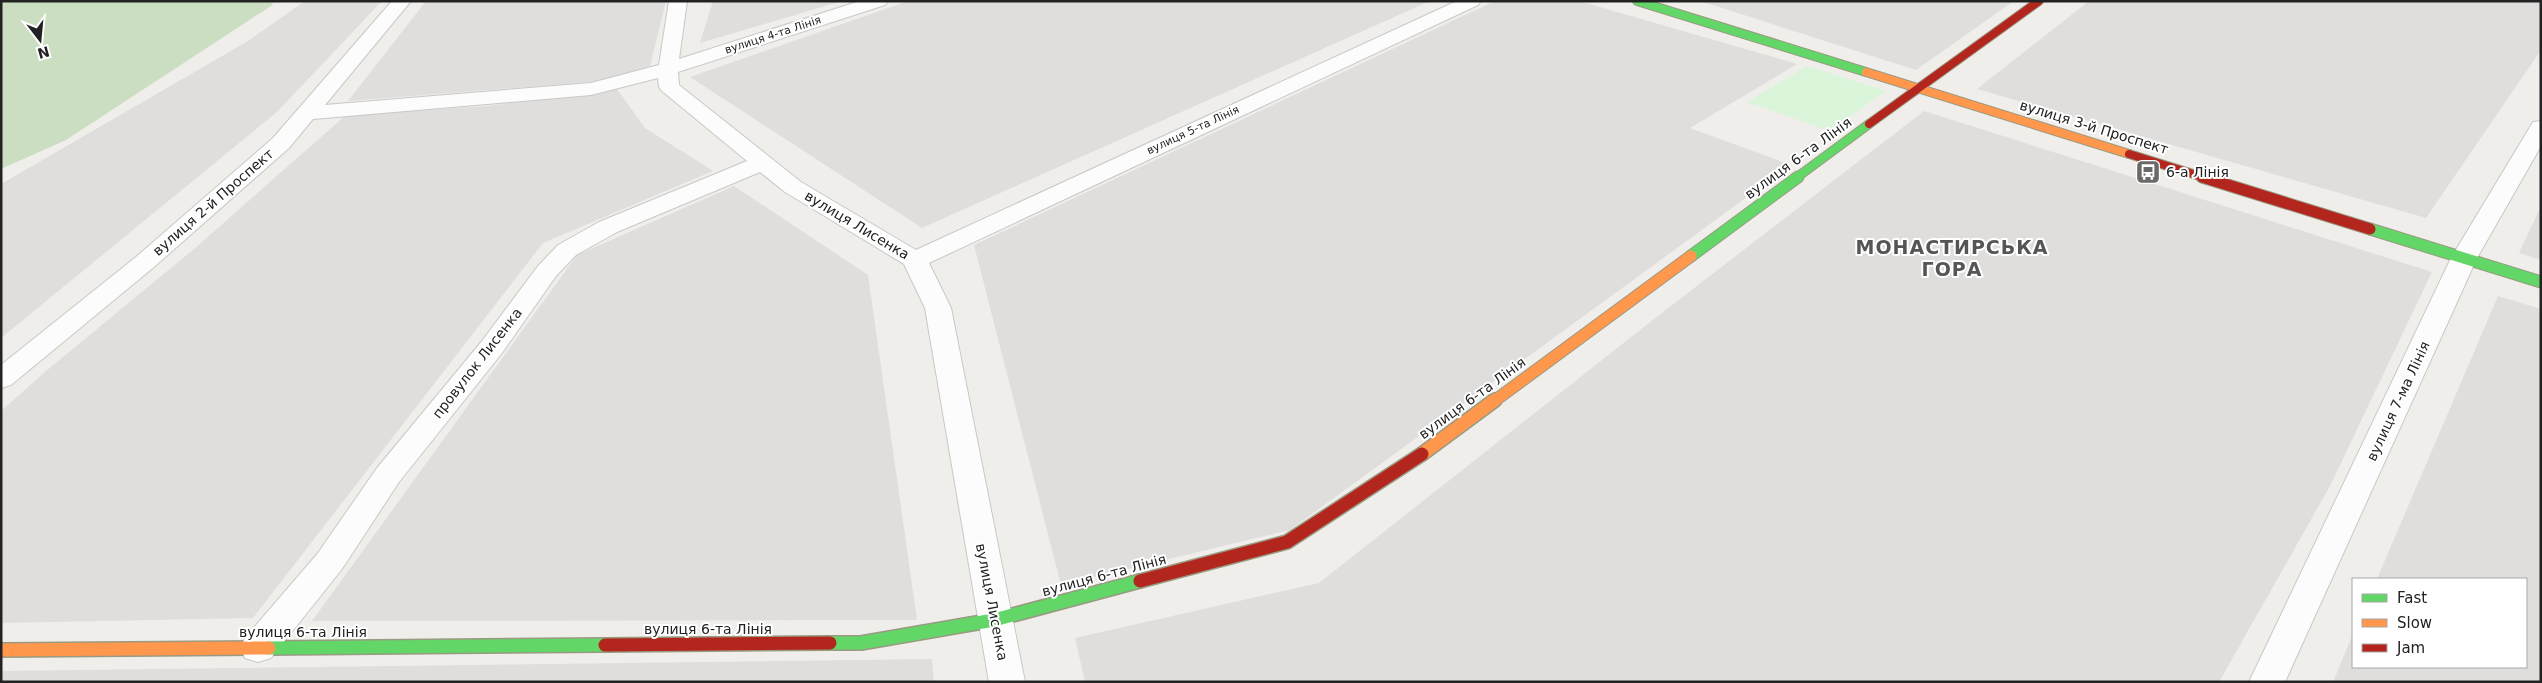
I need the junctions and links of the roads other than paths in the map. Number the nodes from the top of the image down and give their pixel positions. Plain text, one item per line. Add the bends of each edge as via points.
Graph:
1 (402, 1) edge
2 (678, 1) edge
3 (879, 1) edge
4 (1472, 1) edge
5 (1638, 1) edge
6 (2039, 1) edge
7 (668, 69) junction
8 (1918, 88) junction
9 (307, 113) junction
10 (2541, 127) edge
11 (762, 163) junction
12 (2464, 258) junction
13 (915, 260) junction
14 (2541, 282) edge
15 (1, 380) edge
16 (994, 620) junction
17 (258, 648) junction
18 (1, 650) edge
19 (1007, 682) edge
20 (2267, 682) edge

1 - 9 street, вулиця 2-й Проспект
2 - 7 street, вулиця Лисенка
3 - 7 street, вулиця 4-та Лінія
4 - 13 street, вулиця 5-та Лінія
5 - 8 street, вулиця 3-й Проспект
6 - 8 street, вулиця 6-та Лінія
7 - 9 street, вулиця 4-та Лінія via 590,89
7 - 11 street, вулиця Лисенка via 669,87
8 - 12 street, вулиця 3-й Проспект
8 - 16 street, вулиця 6-та Лінія via 1401,469 1288,542
9 - 15 street, вулиця 2-й Проспект via 267,156
10 - 12 street, вулиця 7-ма Лінія
11 - 13 street, вулиця Лисенка via 793,187
11 - 17 street, провулок Лисенка via 608,226 567,250 547,271 492,347 388,475 330,561
12 - 14 street, вулиця 3-й Проспект
12 - 20 street, вулиця 7-ма Лінія
13 - 16 street, вулиця Лисенка via 938,308
16 - 17 street, вулиця 6-та Лінія via 861,643
16 - 19 street, вулиця Лисенка
17 - 18 street, вулиця 6-та Лінія

